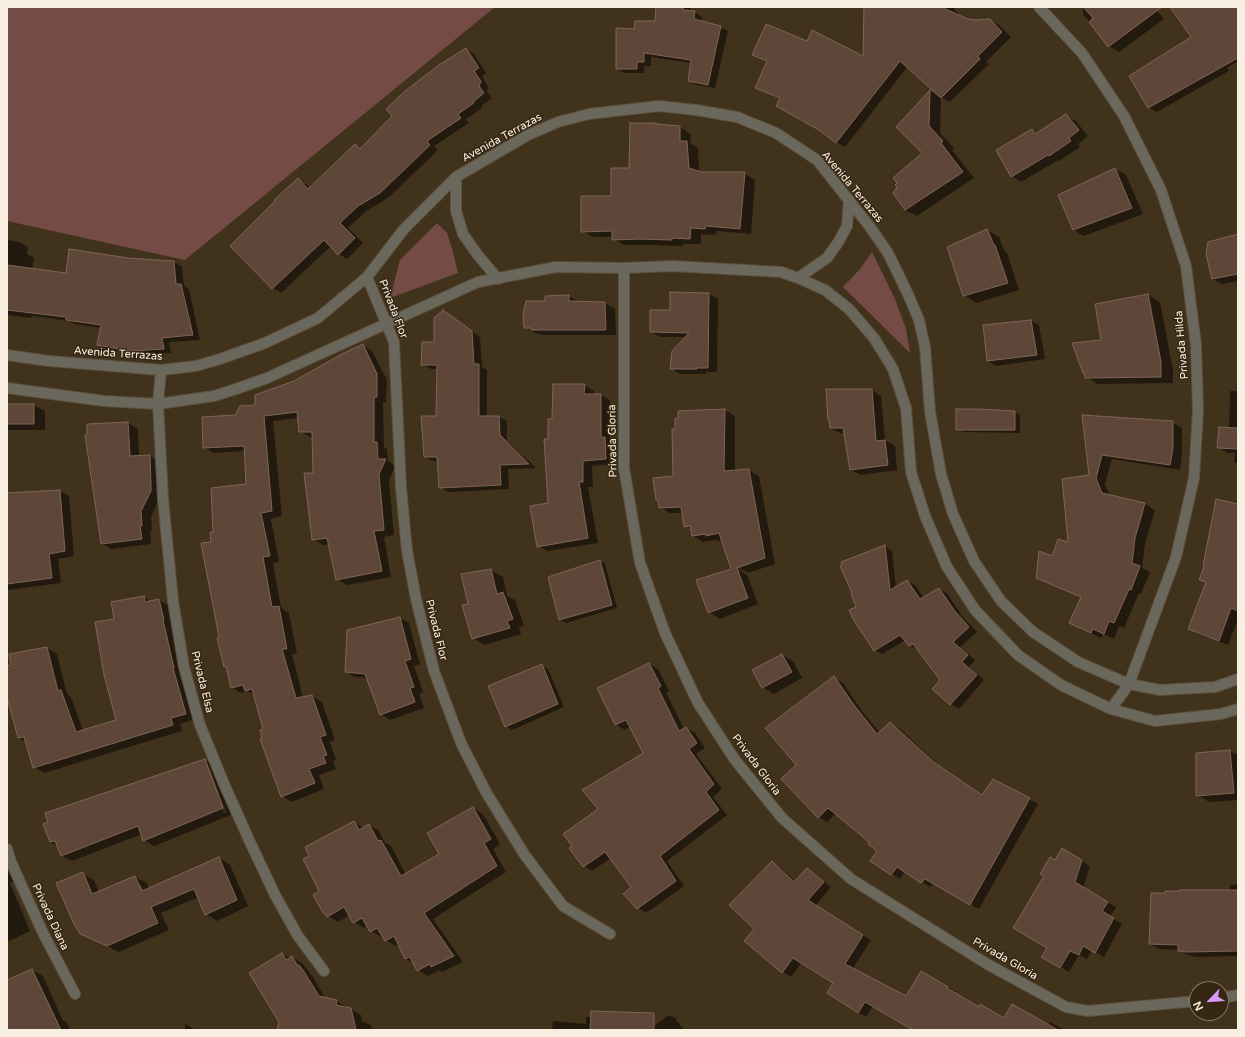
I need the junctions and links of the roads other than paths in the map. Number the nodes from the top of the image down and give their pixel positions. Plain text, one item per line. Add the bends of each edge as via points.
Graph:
1 (1039, 7) edge
2 (456, 177) junction
3 (849, 200) junction
4 (624, 268) junction
5 (367, 277) junction
6 (798, 278) junction
7 (498, 279) junction
8 (386, 324) junction
9 (7, 355) edge
10 (161, 370) junction
11 (7, 388) edge
12 (158, 404) junction
13 (1238, 680) edge
14 (1129, 684) junction
15 (1111, 708) junction
16 (1238, 709) edge
17 (7, 849) edge
18 (610, 934) dead end
19 (324, 971) dead end
20 (75, 994) dead end
21 (1189, 1002) edge

1 - 14 street, Privada Hilda via 1082,53 1124,116 1161,190 1186,266 1196,346 1198,411 1194,478 1176,557
2 - 3 street, Avenida Terrazas via 528,135 558,122 588,114 659,106 737,118 776,133 817,160
2 - 5 street, Avenida Terrazas via 404,229
2 - 7 street via 456,211 463,234
3 - 6 street via 847,226 839,241 827,258
3 - 14 street, Avenida Terrazas via 888,253 919,320 925,347 930,412 941,474 953,514 974,561 1001,601 1034,632 1078,662
4 - 6 street via 672,266 781,272
4 - 7 street via 556,267
4 - 21 street, Privada Gloria via 624,468 640,564 665,633 698,703 735,760 782,818 851,880 987,964 1066,1007 1088,1011
5 - 8 street, Privada Flor
5 - 10 street, Avenida Terrazas via 318,318 264,343 196,366
6 - 15 street via 825,290 849,309 874,338 893,369 906,408 911,472 925,516 947,567 975,610 1018,655 1061,685
7 - 8 street via 478,282
8 - 12 street via 267,378 236,389 214,396
8 - 18 street, Privada Flor via 394,342 401,487 407,551 434,671 461,743 486,792 524,854 563,906
9 - 10 street, Avenida Terrazas
10 - 12 street, Privada Elsa
11 - 12 street via 104,401
12 - 19 street, Privada Elsa via 163,499 173,601 184,667 198,718 224,784 272,888 298,936
13 - 14 street, Avenida Terrazas via 1215,687 1160,690
14 - 15 street, Privada Hilda
15 - 16 street via 1155,721 1221,714
17 - 20 street, Privada Diana via 43,934

